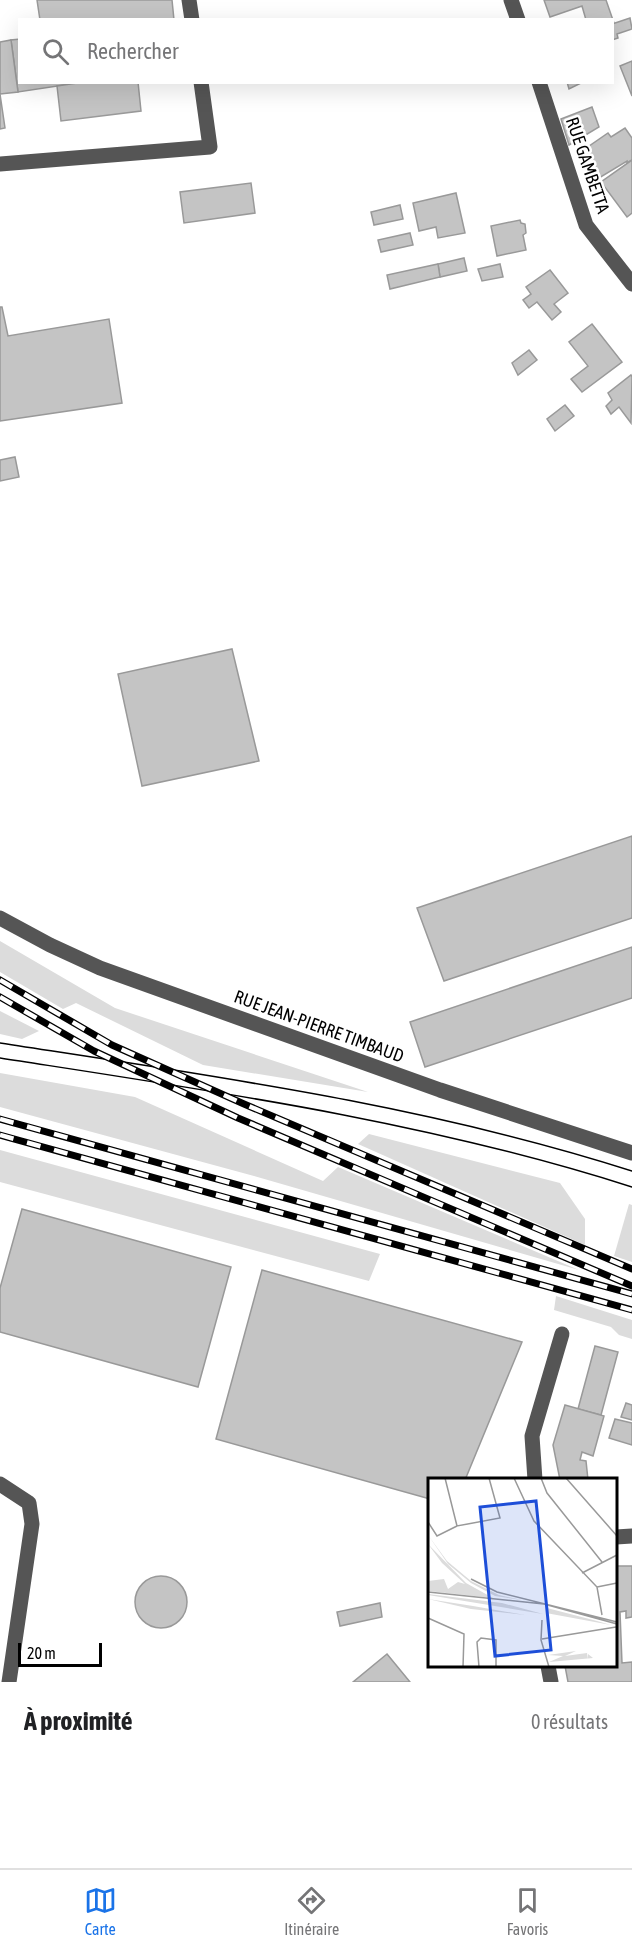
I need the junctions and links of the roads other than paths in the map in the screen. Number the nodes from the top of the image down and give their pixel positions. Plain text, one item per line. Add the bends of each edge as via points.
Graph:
1 (189, 0) edge
2 (511, 0) edge
3 (192, 18) edge
4 (517, 18) edge
5 (201, 84) edge
6 (540, 84) edge
7 (0, 164) edge
8 (632, 284) edge
9 (0, 918) edge
10 (632, 1152) edge
11 (562, 1334) dead end
12 (535, 1478) edge
13 (0, 1484) edge
14 (632, 1536) edge
15 (617, 1537) edge
16 (548, 1667) edge
17 (9, 1682) edge
18 (551, 1682) edge

1 - 3 street
2 - 4 street
5 - 7 street via 210,147
6 - 8 street, RUE GAMBETTA via 586,225
9 - 10 street, RUE JEAN-PIERRE TIMBAUD via 100,968 440,1090
11 - 12 street via 532,1436
13 - 17 street via 29,1503 32,1524
14 - 15 street
16 - 18 street

